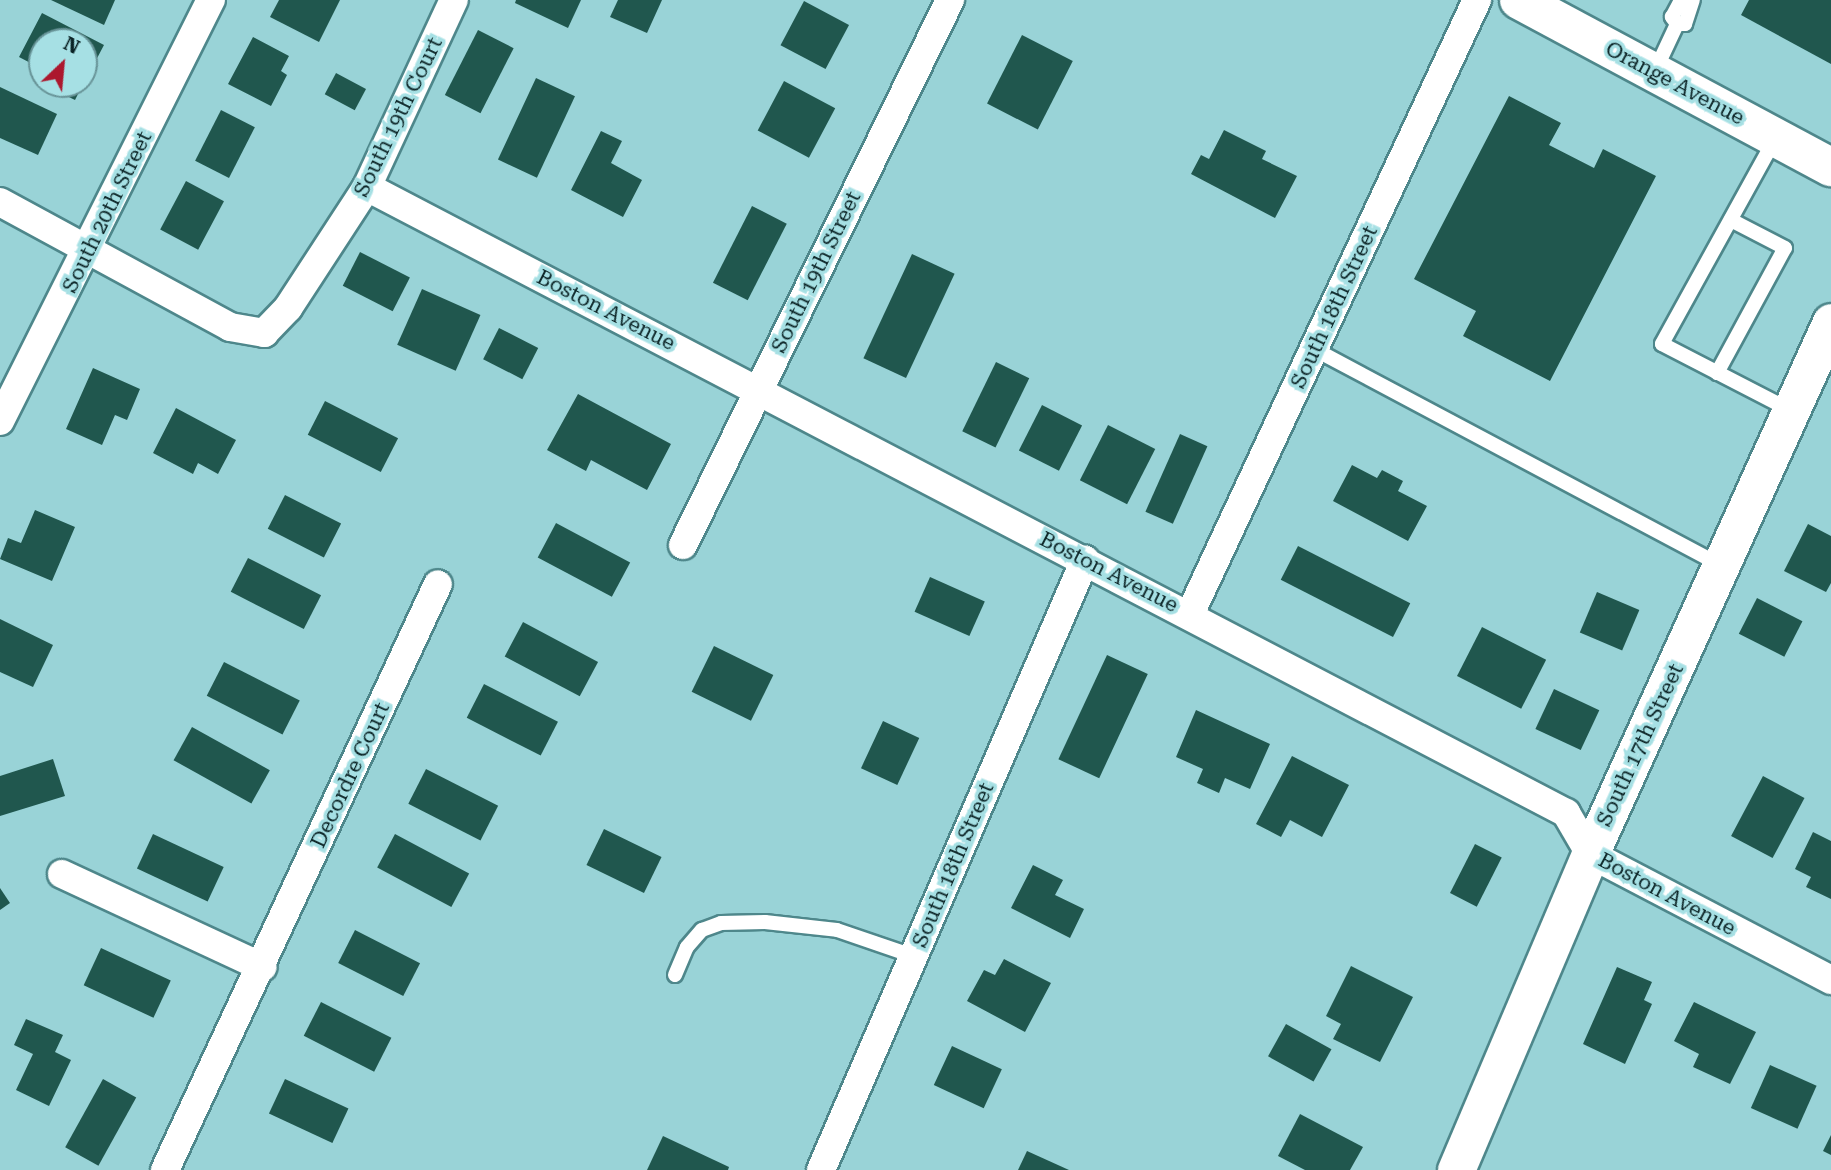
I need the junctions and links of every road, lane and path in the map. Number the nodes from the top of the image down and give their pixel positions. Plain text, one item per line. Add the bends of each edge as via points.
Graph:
1 (211, 0) edge
2 (454, 0) edge
3 (950, 0) edge
4 (1477, 0) edge
5 (1519, 0) edge
6 (1681, 0) edge
7 (1693, 0) edge
8 (1677, 24) junction
9 (1654, 73) junction
10 (1776, 138) junction
11 (1831, 167) edge
12 (367, 187) junction
13 (0, 202) edge
14 (1731, 220) junction
15 (89, 250) junction
16 (1831, 322) edge
17 (1314, 349) junction
18 (1717, 373) junction
19 (759, 389) junction
20 (1791, 411) junction
21 (0, 421) edge
22 (683, 545) dead end
23 (1085, 560) junction
24 (1722, 565) junction
25 (438, 583) dead end
26 (1190, 614) junction
27 (1590, 854) junction
28 (62, 874) dead end
29 (914, 956) junction
30 (262, 967) junction
31 (675, 975) dead end
32 (1831, 980) edge
33 (165, 1170) edge
34 (821, 1170) edge
35 (1456, 1170) edge

1 - 15 street, South 20th Street
2 - 12 street, South 19th Court
3 - 19 street, South 19th Street
4 - 17 street, South 18th Street
5 - 9 main road, Orange Avenue
6 - 8 lane via 1672,16
7 - 8 lane via 1685,24
8 - 9 lane
9 - 10 main road, Orange Avenue
10 - 11 main road, Orange Avenue
10 - 14 lane
12 - 15 street, South 19th Court via 288,308 264,333 230,327
12 - 19 street, Boston Avenue
13 - 15 street
14 - 18 lane via 1785,248
14 - 18 lane via 1662,344
15 - 21 street, South 20th Street
16 - 20 street, South 17th Street
17 - 24 lane
17 - 26 street, South 18th Street
18 - 20 lane
19 - 22 street, South 19th Street
19 - 23 street, Boston Avenue
20 - 24 street, South 17th Street
23 - 26 street, Boston Avenue
23 - 29 street, South 18th Street
24 - 27 street, South 17th Street
25 - 30 street, Decordre Court
26 - 27 street, Boston Avenue via 1566,813
27 - 32 street, Boston Avenue
27 - 35 street, South 17th Street
28 - 30 street
29 - 31 lane via 837,930 765,922 721,923 702,930 687,947
29 - 34 street, South 18th Street
30 - 33 street, Decordre Court

